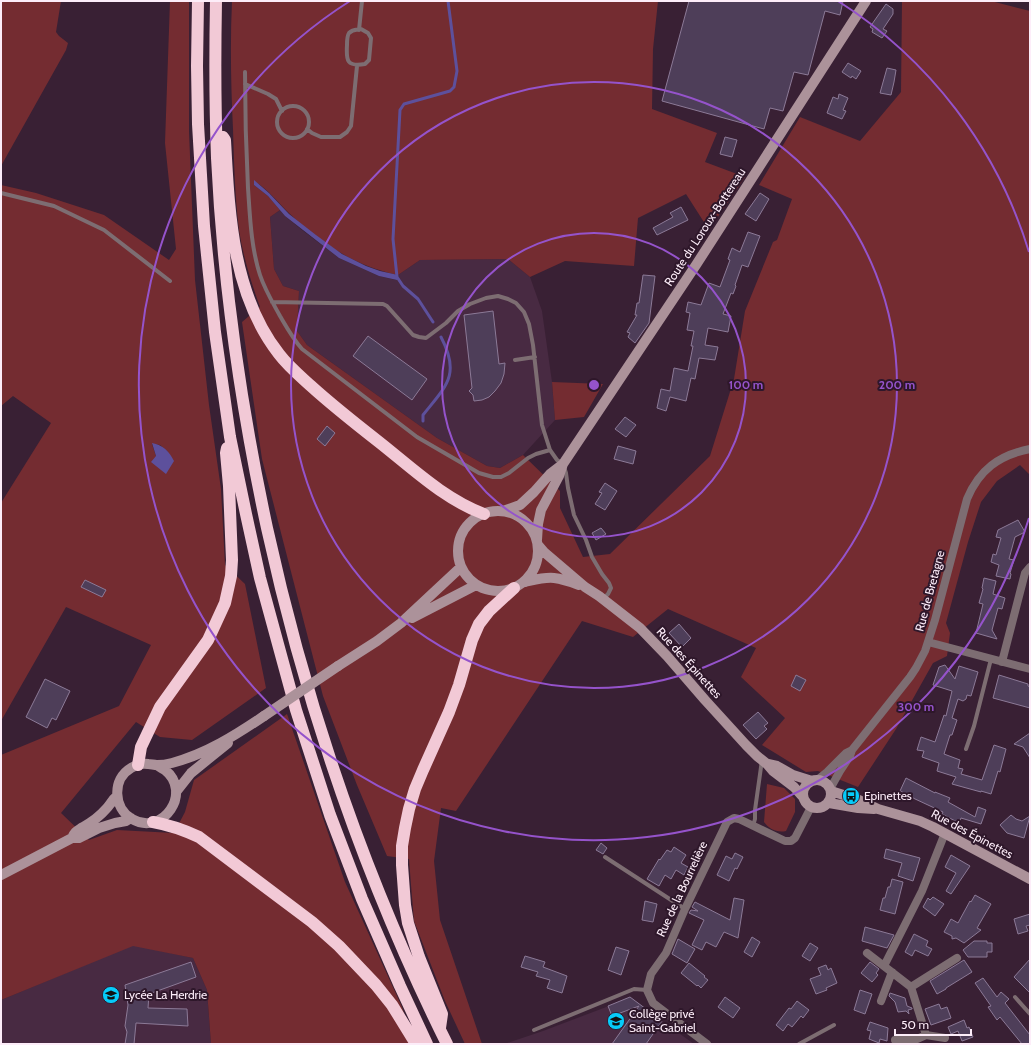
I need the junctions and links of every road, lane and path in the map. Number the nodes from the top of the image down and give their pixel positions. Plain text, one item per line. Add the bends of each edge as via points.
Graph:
1 (198, 1) edge
2 (216, 1) edge
3 (362, 1) edge
4 (866, 1) edge
5 (359, 30) junction
6 (357, 66) junction
7 (245, 72) dead end
8 (245, 84) junction
9 (282, 111) junction
10 (216, 123) junction
11 (307, 129) junction
12 (1, 193) edge
13 (170, 281) dead end
14 (272, 302) junction
15 (535, 357) junction
16 (516, 360) dead end
17 (230, 437) junction
18 (1030, 449) edge
19 (550, 450) junction
20 (563, 464) junction
21 (503, 511) junction
22 (484, 514) junction
23 (537, 542) junction
24 (461, 567) junction
25 (1030, 567) edge
26 (525, 582) junction
27 (476, 585) junction
28 (585, 587) junction
29 (514, 588) junction
30 (603, 600) junction
31 (401, 623) junction
32 (928, 642) junction
33 (992, 659) junction
34 (1002, 662) junction
35 (1030, 669) edge
36 (245, 729) junction
37 (966, 749) dead end
38 (852, 750) junction
39 (765, 762) junction
40 (138, 765) junction
41 (157, 765) junction
42 (815, 781) junction
43 (831, 790) junction
44 (176, 792) junction
45 (117, 796) junction
46 (803, 798) junction
47 (829, 803) junction
48 (811, 807) junction
49 (878, 809) junction
50 (131, 818) junction
51 (153, 822) junction
52 (753, 826) junction
53 (946, 833) junction
54 (72, 838) junction
55 (605, 857) dead end
56 (1, 875) edge
57 (1030, 879) edge
58 (685, 909) junction
59 (867, 953) dead end
60 (958, 958) dead end
61 (884, 966) junction
62 (892, 972) junction
63 (911, 987) junction
64 (647, 990) junction
65 (1015, 997) dead end
66 (881, 1001) dead end
67 (1030, 1014) edge
68 (834, 1026) dead end
69 (440, 1030) junction
70 (534, 1030) dead end
71 (926, 1035) junction
72 (945, 1038) dead end
73 (895, 1040) dead end
74 (416, 1044) edge
75 (427, 1044) edge
76 (447, 1044) edge
77 (708, 1044) edge
78 (799, 1044) edge

1 - 17 highway via 198,124 204,226 215,332
2 - 10 highway
3 - 5 lane
4 - 20 main road, Route du Loroux-Bottereau via 696,265
5 - 6 lane via 349,33 346,49 346,58
5 - 6 lane via 368,32 371,38 369,60
6 - 11 lane via 351,126 347,132 340,137 321,137
7 - 8 lane
8 - 9 lane via 268,94 276,100
8 - 14 lane via 250,227 260,275
9 - 11 lane via 292,107 302,110 308,118
9 - 11 lane via 278,125 282,134 291,138 300,136
10 - 22 highway via 225,140 230,214 239,267 252,309 266,336 298,375 323,397 442,492
10 - 69 highway via 221,219 237,361 258,486 279,580 293,635 342,795 392,924
12 - 13 lane via 54,206 104,230
14 - 15 lane via 383,304 413,335 426,338 458,311 470,304 498,296 512,301 524,312 529,324
14 - 19 lane via 294,341 302,349 417,437 479,473 501,477 536,454
15 - 16 lane
15 - 19 lane via 542,425
17 - 40 highway via 226,453 232,560 225,603 208,640 160,707 141,747
17 - 75 highway via 260,578 310,756 362,899
18 - 32 street, Rue de Bretagne via 1015,452 993,464 978,478 970,491
19 - 20 lane
20 - 21 main road, Route du Loroux-Bottereau via 520,505
20 - 23 main road, Route du Loroux-Bottereau via 541,510
20 - 30 lane via 574,515 592,557 611,588
21 - 22 main road
21 - 23 main road via 523,520 532,529
22 - 24 main road via 468,525 462,534 458,551
23 - 26 main road via 537,563
23 - 28 main road, Rue des Épinettes via 544,552
24 - 27 main road
24 - 31 main road
25 - 34 street via 1026,573
26 - 28 main road, Rue des Épinettes via 554,578
26 - 29 main road
27 - 29 main road via 493,591
27 - 31 main road
28 - 30 main road, Rue des Épinettes
29 - 69 highway via 479,624 450,712 415,788 405,828 402,865 408,923 442,1014
30 - 39 main road, Rue des Épinettes via 640,628 734,732
31 - 36 main road, bridge
32 - 33 street
32 - 38 street, Rue de Bretagne via 910,677
33 - 34 street
33 - 37 lane
34 - 35 street
36 - 41 main road via 192,757
36 - 44 main road via 191,773
38 - 42 street, Rue de Bretagne
38 - 43 street, Rue de Bretagne
39 - 42 main road, Rue des Épinettes via 793,775
39 - 46 main road, Rue des Épinettes
39 - 52 lane
40 - 41 main road
40 - 45 main road via 124,773 117,788
41 - 44 main road via 171,776
42 - 43 main road via 825,782
42 - 46 main road via 805,788
43 - 47 main road
43 - 49 main road, Rue des Épinettes
44 - 51 main road via 170,811
45 - 50 main road via 124,813
45 - 54 main road via 103,812 75,832
46 - 48 main road
47 - 48 main road via 823,808
47 - 49 main road, Rue des Épinettes
48 - 52 street, Rue de la Bourrelière via 796,838 791,842
49 - 53 main road, Rue des Épinettes via 920,821
50 - 51 main road via 138,822
50 - 54 main road via 99,828 79,838
51 - 74 highway via 169,825 199,837 312,922 376,985 392,1005
52 - 58 street, Rue de la Bourrelière via 734,818 727,822
53 - 57 main road, Rue des Épinettes
53 - 61 street via 922,891
54 - 56 main road
55 - 58 lane
58 - 64 street, Rue de la Bourrelière via 666,953 651,974
59 - 61 street
60 - 63 street
61 - 62 street
62 - 63 street
62 - 66 street
63 - 71 street
64 - 70 lane via 634,989
64 - 77 street via 653,1004
65 - 67 lane
68 - 78 lane
69 - 76 highway
71 - 72 street
71 - 73 street via 917,1039

